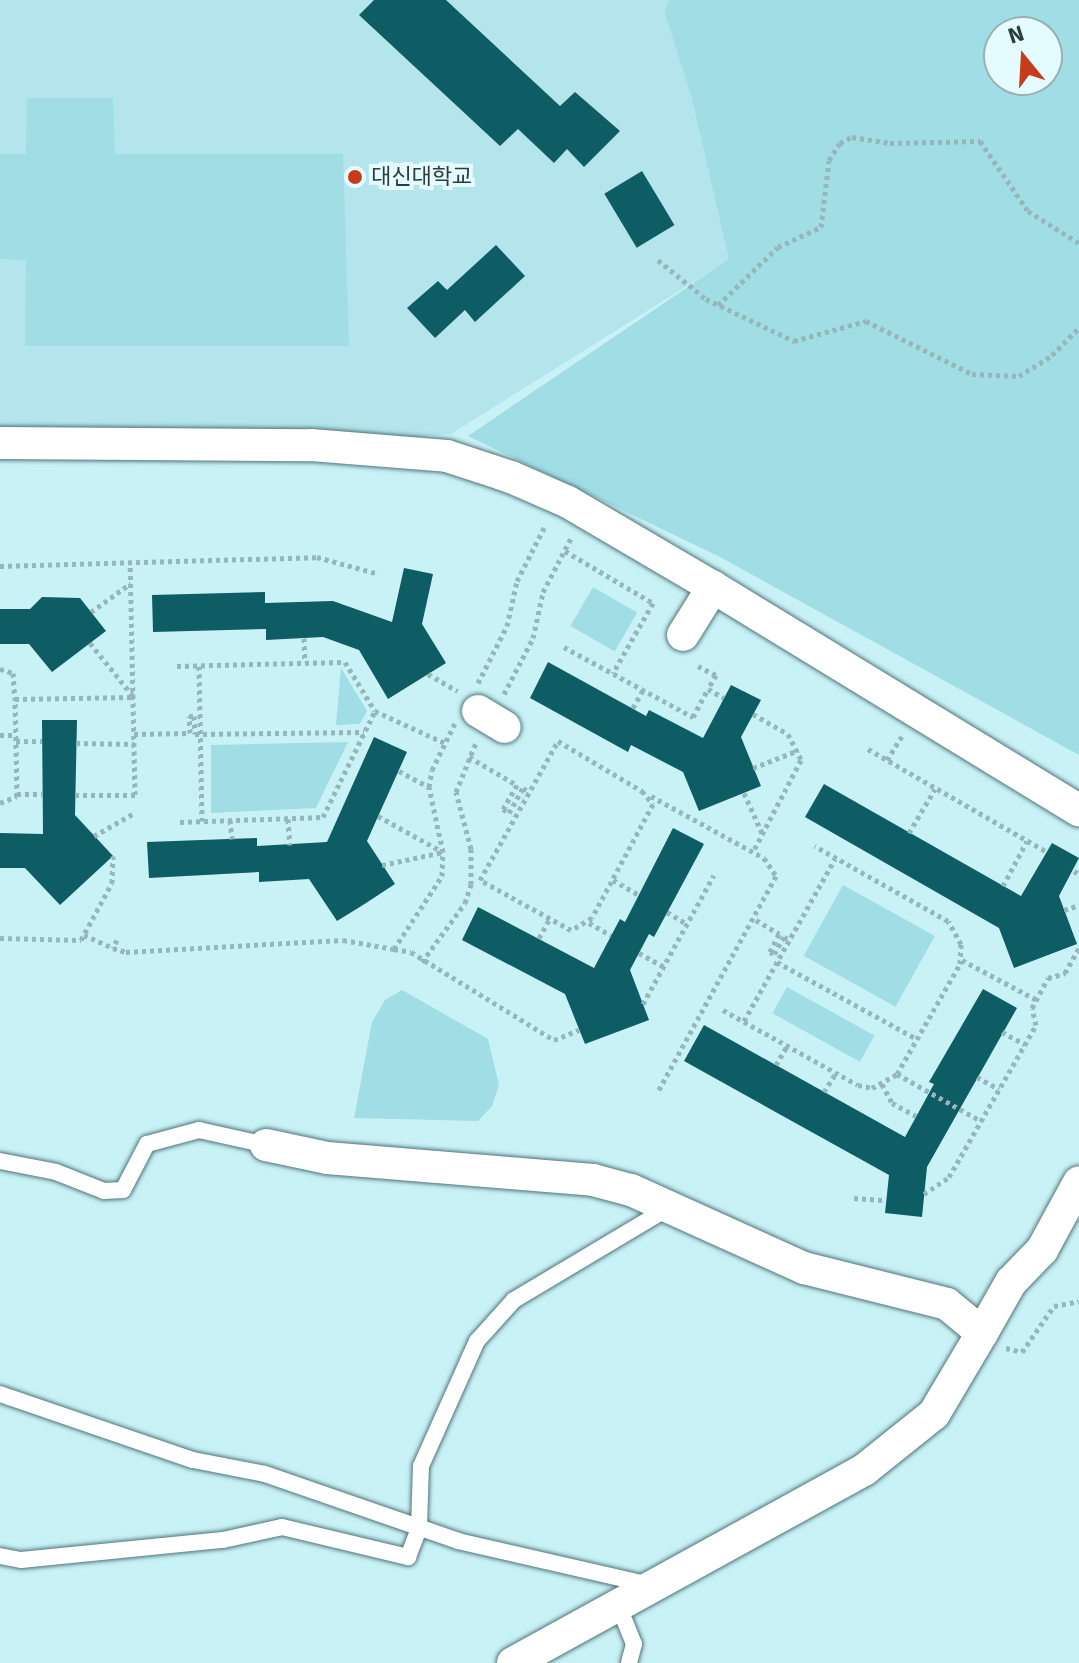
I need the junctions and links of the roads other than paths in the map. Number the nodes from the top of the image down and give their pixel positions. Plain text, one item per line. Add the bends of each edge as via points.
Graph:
1 (0, 443) edge
2 (713, 587) junction
3 (683, 635) dead end
4 (1079, 810) edge
5 (266, 1145) joint
6 (0, 1161) edge
7 (1079, 1182) edge
8 (670, 1207) junction
9 (980, 1337) junction
10 (0, 1394) edge
11 (419, 1528) junction
12 (0, 1556) edge
13 (656, 1587) junction
14 (619, 1607) junction
15 (513, 1663) edge
16 (629, 1663) edge

1 - 2 street via 311,445 447,456 568,502
2 - 3 street
2 - 4 street
5 - 6 lane via 199,1130 147,1144 123,1190 114,1191
5 - 8 street via 338,1159 593,1180
7 - 9 street via 1042,1250 1011,1282
8 - 9 street via 804,1268 947,1304
8 - 11 lane via 514,1300 477,1341 421,1466
9 - 13 street via 934,1414 864,1470
10 - 11 lane via 193,1460 265,1474
11 - 12 lane via 408,1557 282,1527 223,1540 21,1560
11 - 13 lane
13 - 14 street
14 - 15 street
14 - 16 lane via 634,1644

